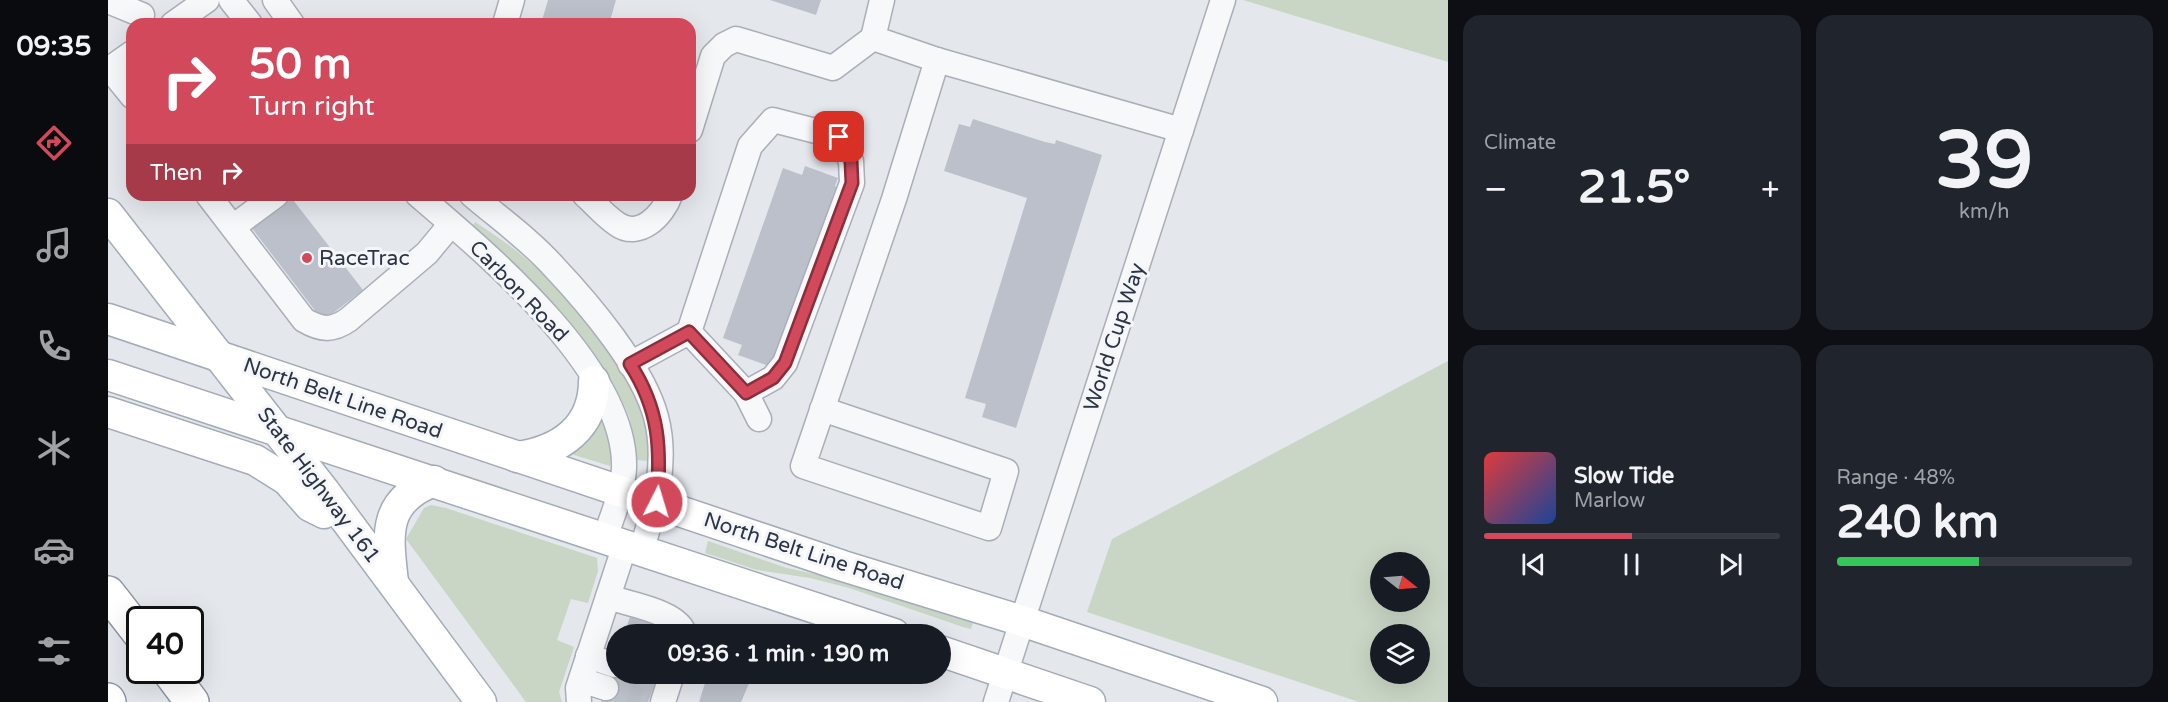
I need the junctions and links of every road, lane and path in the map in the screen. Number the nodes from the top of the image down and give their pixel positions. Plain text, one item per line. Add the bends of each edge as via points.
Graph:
1 (207, 0) edge
2 (231, 0) edge
3 (275, 0) edge
4 (512, 0) edge
5 (882, 0) edge
6 (108, 1) edge
7 (140, 7) edge
8 (1220, 7) edge
9 (108, 17) edge
10 (182, 18) edge
11 (245, 18) edge
12 (288, 18) edge
13 (506, 18) edge
14 (873, 38) junction
15 (126, 58) edge
16 (937, 60) junction
17 (108, 71) edge
18 (126, 89) edge
19 (696, 111) edge
20 (1181, 129) junction
21 (213, 201) edge
22 (268, 201) edge
23 (425, 201) edge
24 (479, 201) edge
25 (592, 201) edge
26 (668, 201) edge
27 (108, 213) edge
28 (451, 224) junction
29 (233, 227) junction
30 (108, 319) edge
31 (689, 332) junction
32 (219, 356) junction
33 (630, 364) junction
34 (108, 375) edge
35 (594, 381) junction
36 (746, 393) junction
37 (822, 409) junction
38 (111, 413) edge
39 (759, 419) dead end
40 (276, 428) junction
41 (517, 457) junction
42 (434, 481) junction
43 (620, 490) junction
44 (657, 502) junction
45 (351, 527) junction
46 (624, 545) junction
47 (393, 582) junction
48 (108, 592) edge
49 (608, 597) junction
50 (126, 616) edge
51 (1022, 621) junction
52 (607, 624) edge
53 (679, 624) edge
54 (864, 624) edge
55 (606, 636) edge
56 (951, 655) edge
57 (588, 656) junction
58 (606, 662) tunnel mouth
59 (1004, 674) junction
60 (178, 684) edge
61 (606, 688) tunnel mouth
62 (580, 691) edge
63 (192, 702) edge
64 (481, 702) edge
65 (996, 702) edge
66 (1090, 702) edge
67 (1262, 702) edge

1 - 10 street
2 - 11 street
3 - 12 street
4 - 13 street
5 - 14 street
6 - 7 street
7 - 9 street
8 - 20 street, World Cup Way
14 - 16 street
14 - 19 street via 833,69 736,39 713,56
15 - 17 street
16 - 20 street
16 - 37 street
17 - 18 street
20 - 51 street, World Cup Way
21 - 29 street
22 - 29 street
23 - 28 street, Carbon Road
24 - 33 street, Carbon Road via 554,266
25 - 26 street via 618,225 633,229 650,223
27 - 32 main road, State Highway 161
28 - 29 street via 427,253 348,320 328,329 304,320
28 - 35 street, Carbon Road via 535,302 572,345
30 - 32 main road, North Belt Line Road
31 - 33 street
31 - 36 street
31 - 36 street via 750,146 773,120 839,137 851,161 852,183 785,363 773,378
32 - 40 main road, State Highway 161
32 - 41 main road, North Belt Line Road
33 - 44 street, Carbon Road via 656,418 660,462
34 - 40 main road
35 - 41 main road via 589,410 565,440 541,454
35 - 43 street, Carbon Road via 618,427 624,468
36 - 39 street
37 - 37 street via 803,466 989,528 1006,471
38 - 45 main road via 255,460 287,480 310,506
40 - 42 main road
40 - 45 main road, State Highway 161
41 - 43 main road, North Belt Line Road
42 - 46 main road
42 - 47 main road via 413,492 394,515 388,536
43 - 44 main road, North Belt Line Road
43 - 46 street, Carbon Road
44 - 46 street, Carbon Road
44 - 51 main road, North Belt Line Road via 843,566
45 - 47 main road, State Highway 161
46 - 49 street
46 - 54 main road
47 - 64 main road, State Highway 161
48 - 50 highway
49 - 52 street
49 - 53 street via 672,617
51 - 59 street, World Cup Way
51 - 67 main road, North Belt Line Road
55 - 57 street
56 - 59 main road
57 - 58 street
57 - 62 street
59 - 65 street, World Cup Way
59 - 66 main road
60 - 63 highway
61 - 62 street

